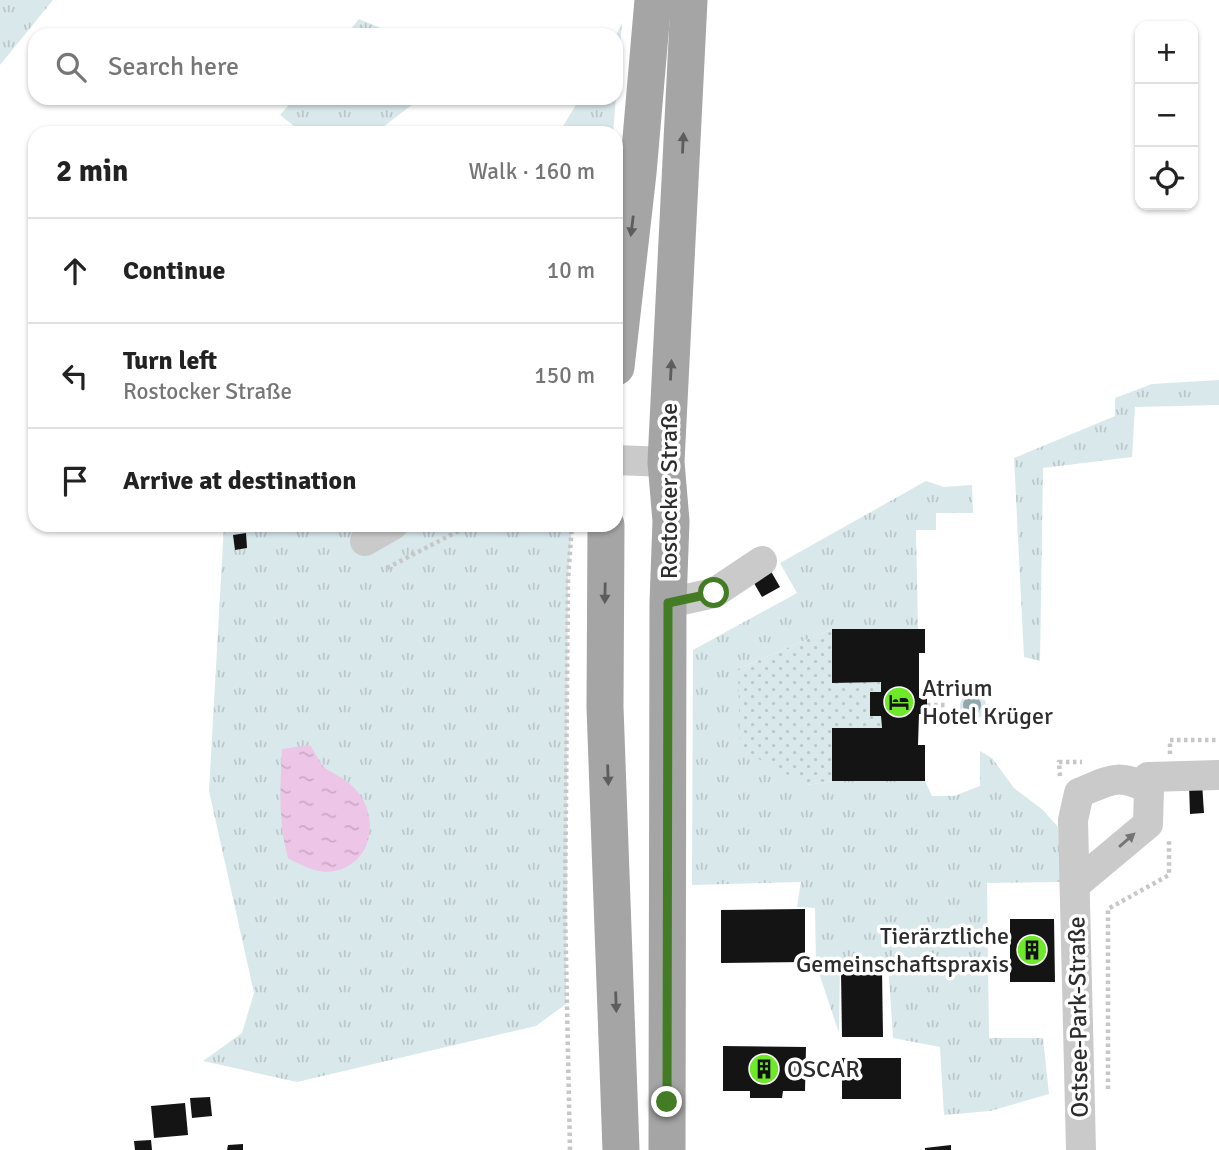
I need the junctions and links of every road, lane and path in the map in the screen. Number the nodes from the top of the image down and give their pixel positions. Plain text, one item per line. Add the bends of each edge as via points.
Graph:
1 (653, 0) edge
2 (689, 0) edge
3 (623, 305) edge
4 (623, 460) edge
5 (666, 463) junction
6 (381, 532) edge
7 (456, 532) edge
8 (571, 532) edge
9 (606, 532) edge
10 (365, 541) dead end
11 (762, 561) dead end
12 (387, 568) dead end
13 (668, 603) junction
14 (927, 705) dead end
15 (945, 705) dead end
16 (1219, 740) edge
17 (1159, 770) joint
18 (1219, 775) edge
19 (1169, 875) dead end
20 (1075, 885) dead end
21 (1108, 1097) dead end
22 (570, 1150) edge
23 (621, 1150) edge
24 (667, 1150) edge
25 (1081, 1150) edge

1 -> 3 main road
5 -> 2 main road, Rostocker Straße
4 - 5 street
5 - 13 main road, Rostocker Straße via 671,521
6 - 10 street
7 - 12 path
8 - 22 path via 565,908
9 -> 23 main road via 605,707
11 - 13 street via 714,593
13 - 24 main road, Rostocker Straße
14 - 15 path
16 - 17 path via 1170,740
17 - 18 street
21 -> 19 path via 1108,909
20 - 25 street, Ostsee-Park-Straße

